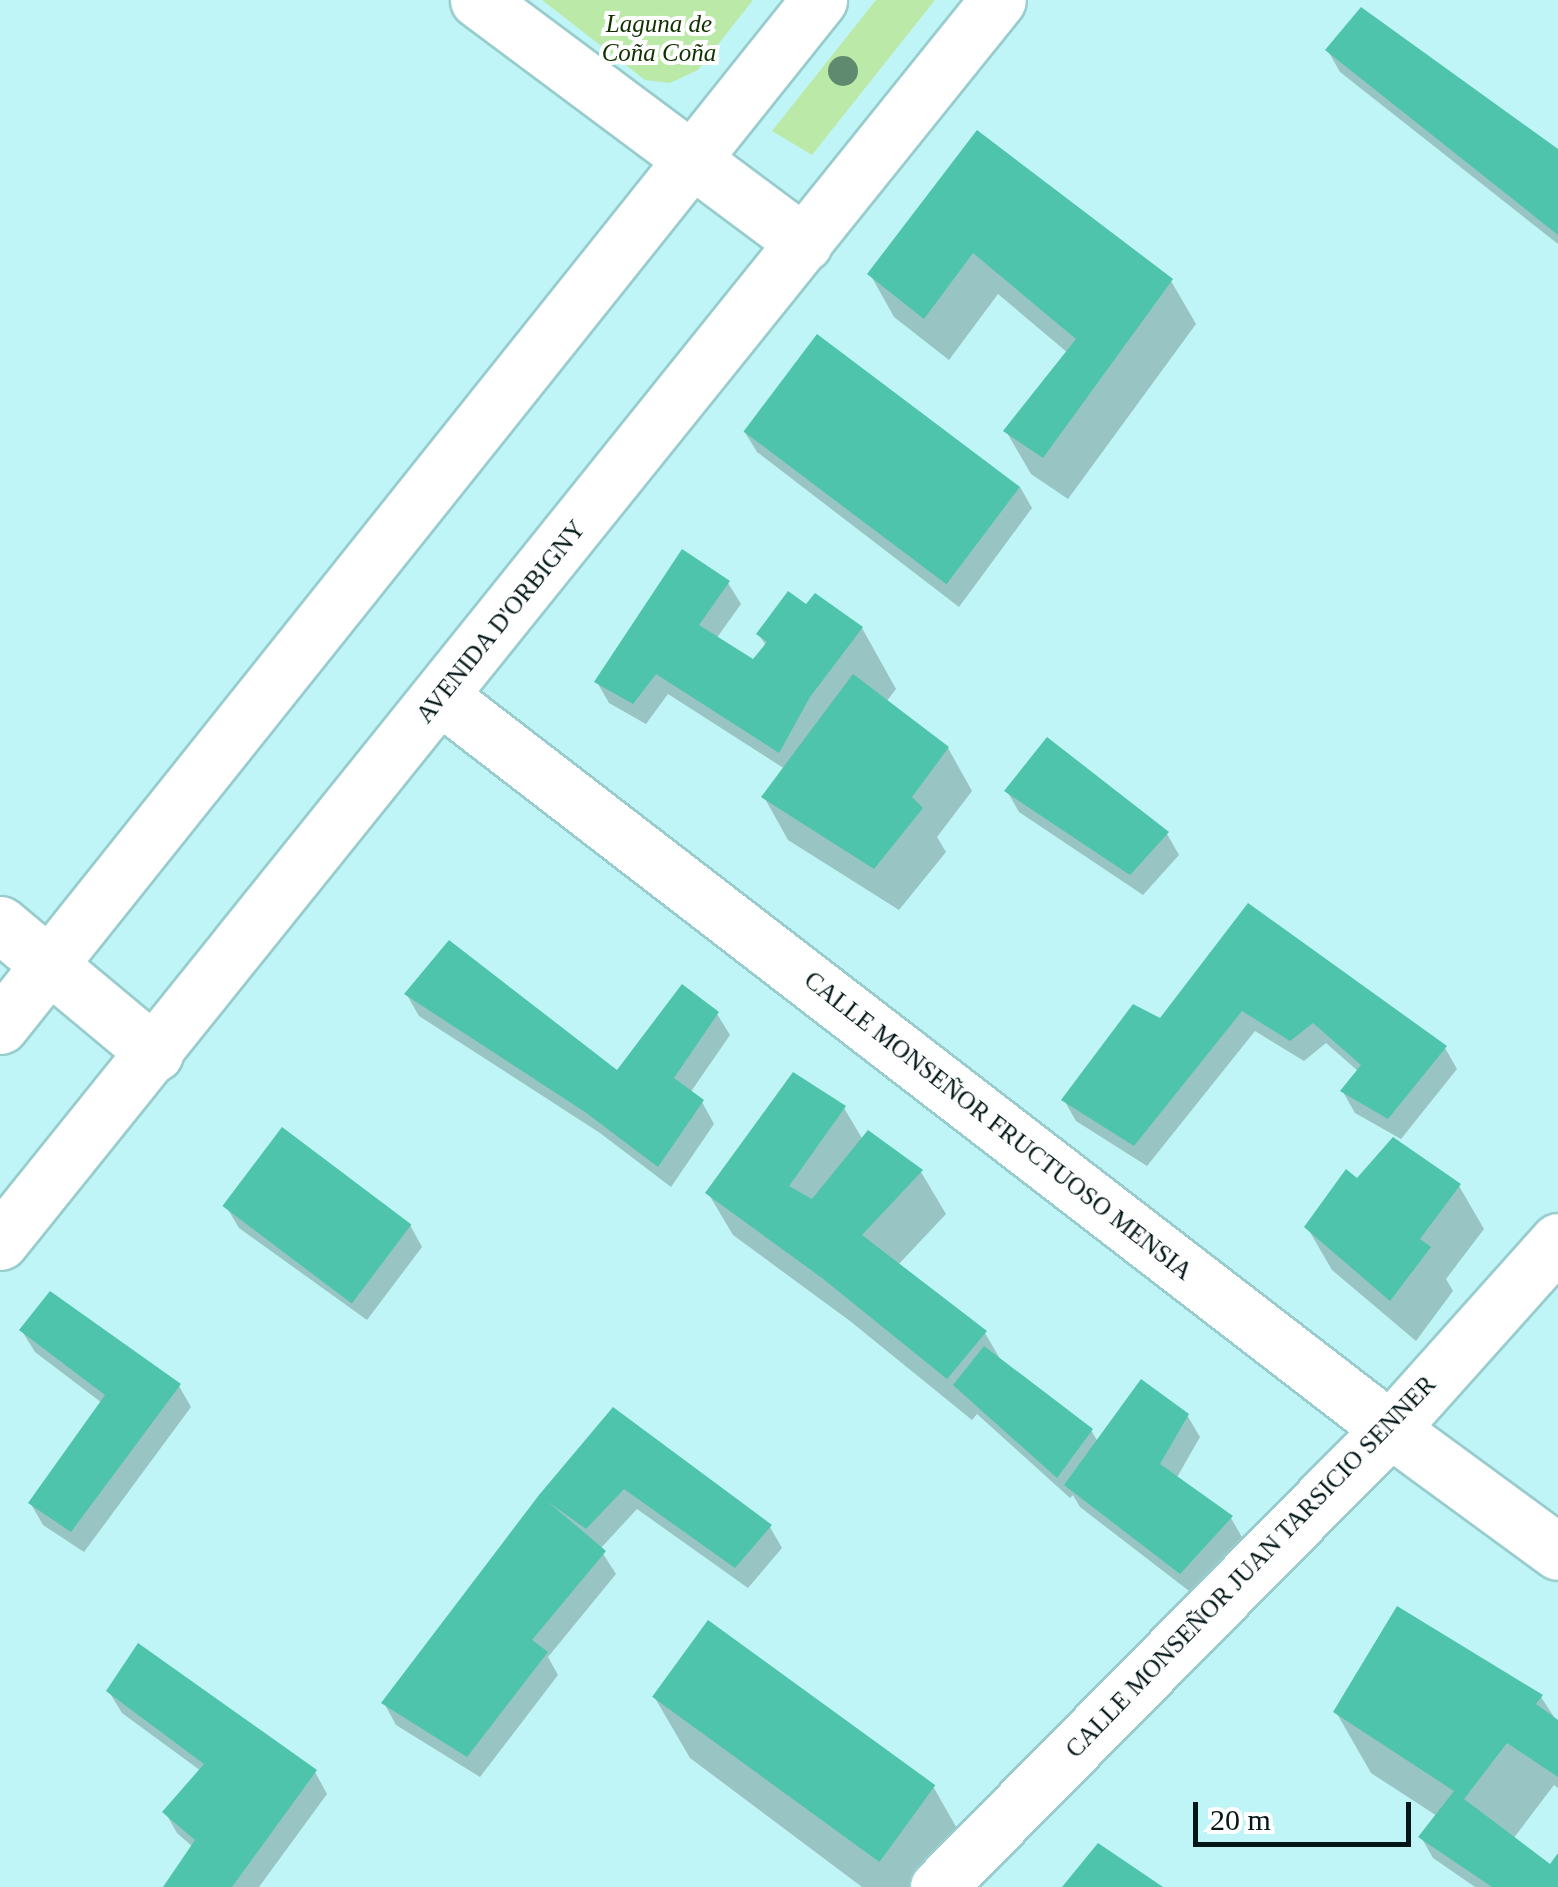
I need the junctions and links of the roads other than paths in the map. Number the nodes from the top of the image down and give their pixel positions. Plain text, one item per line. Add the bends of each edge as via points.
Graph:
1 (478, 0) edge
2 (818, 0) edge
3 (998, 0) edge
4 (694, 157) junction
5 (804, 243) junction
6 (441, 697) junction
7 (0, 924) edge
8 (50, 966) junction
9 (0, 1026) edge
10 (154, 1053) junction
11 (1558, 1241) edge
12 (0, 1242) edge
13 (1390, 1429) junction
14 (1558, 1552) edge
15 (938, 1887) edge

1 - 4 street
2 - 4 street
3 - 5 street, AVENIDA D'ORBIGNY
4 - 5 street
4 - 8 street
5 - 6 street, AVENIDA D'ORBIGNY
6 - 10 street, AVENIDA D'ORBIGNY
6 - 13 street, CALLE MONSEÑOR FRUCTUOSO MENSIA
7 - 8 street
8 - 9 street
8 - 10 street
10 - 12 street, AVENIDA D'ORBIGNY
11 - 13 street, CALLE MONSEÑOR JUAN TARSICIO SENNER
13 - 14 street, CALLE MONSEÑOR FRUCTUOSO MENSIA
13 - 15 street, CALLE MONSEÑOR JUAN TARSICIO SENNER

